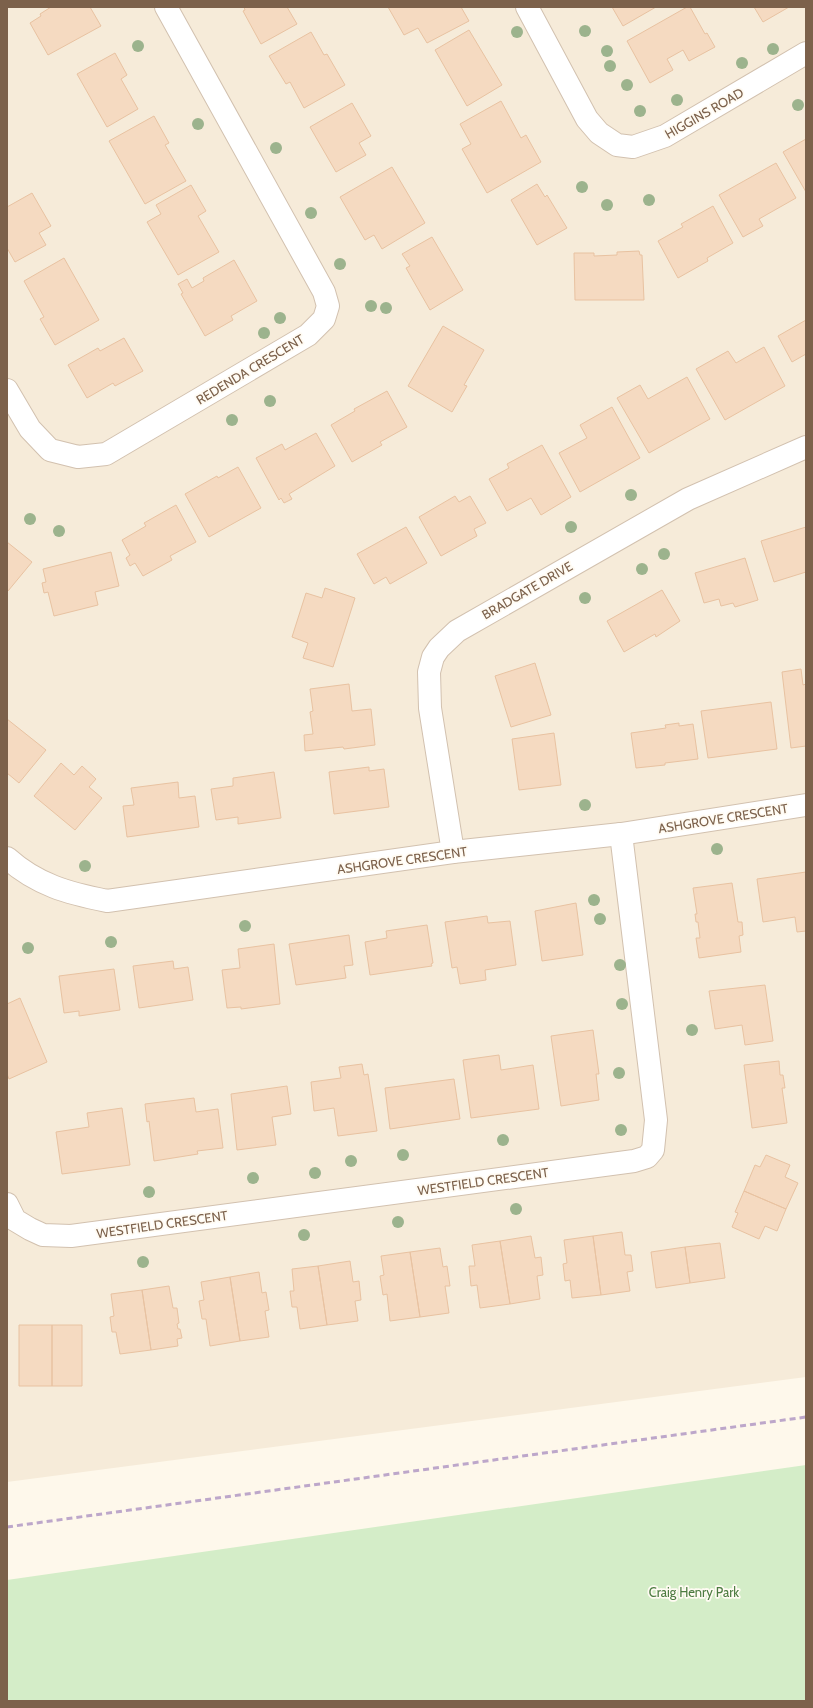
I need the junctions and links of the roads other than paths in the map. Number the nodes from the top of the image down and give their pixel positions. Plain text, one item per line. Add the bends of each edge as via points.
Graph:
1 (166, 7) edge
2 (527, 7) edge
3 (806, 53) edge
4 (7, 390) edge
5 (806, 447) edge
6 (806, 805) edge
7 (621, 834) junction
8 (453, 852) junction
9 (9, 866) edge
10 (7, 1204) edge

1 - 4 street, REDENDA CRESCENT via 324,292 328,306 324,319 308,335 106,454 78,457 50,450 30,430
2 - 3 street, HIGGINS ROAD via 587,119 599,133 618,145 633,147 665,136
5 - 8 street, BRADGATE DRIVE via 688,499 457,631 439,648 433,657 429,672 430,708
6 - 7 street, ASHGROVE CRESCENT
7 - 8 street, ASHGROVE CRESCENT
7 - 10 street, WESTFIELD CRESCENT via 656,1120 653,1150 647,1157 634,1161 71,1236 43,1236 15,1220
8 - 9 street, ASHGROVE CRESCENT via 106,901 47,885

